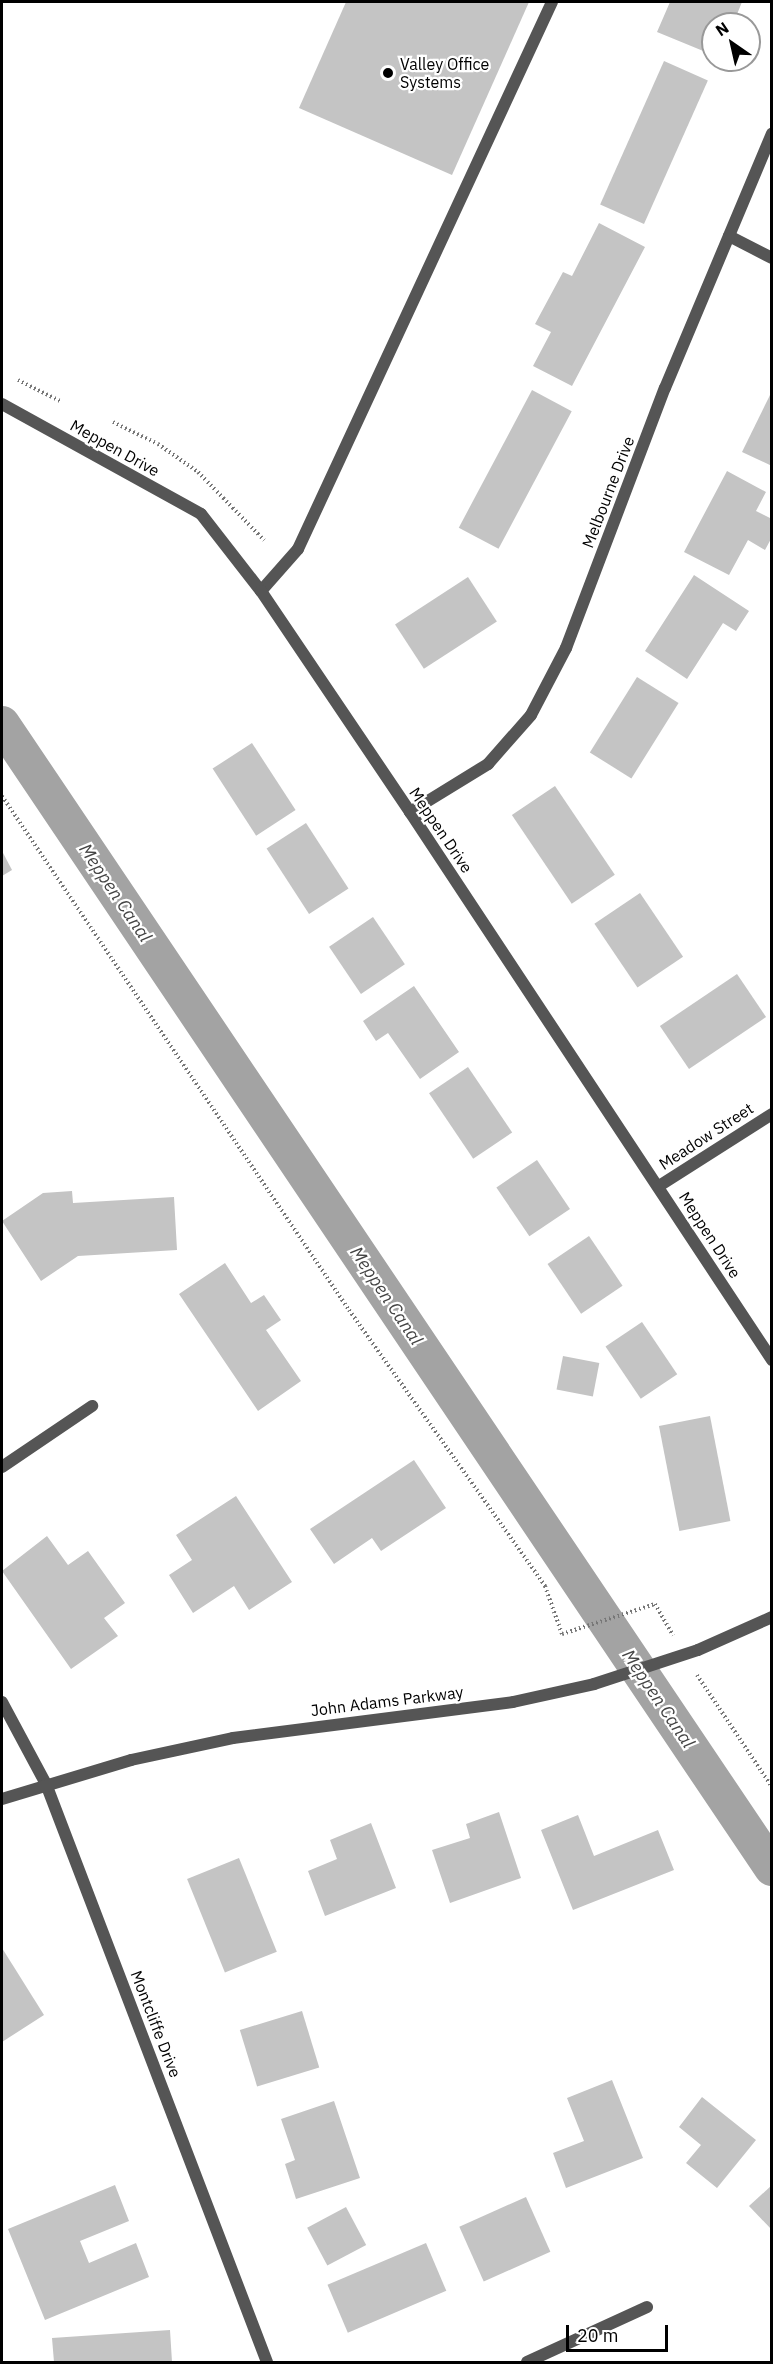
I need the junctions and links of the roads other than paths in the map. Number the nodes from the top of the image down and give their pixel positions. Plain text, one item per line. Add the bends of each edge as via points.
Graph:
1 (552, 2) edge
2 (771, 134) edge
3 (729, 236) junction
4 (771, 258) edge
5 (2, 404) edge
6 (261, 591) junction
7 (410, 812) junction
8 (771, 1114) edge
9 (658, 1186) junction
10 (771, 1360) edge
11 (92, 1406) dead end
12 (2, 1467) edge
13 (771, 1617) edge
14 (2, 1702) edge
15 (46, 1784) junction
16 (2, 1799) edge
17 (647, 2307) dead end
18 (267, 2362) edge
19 (527, 2362) edge

1 - 6 street via 298,549
2 - 3 street, Melbourne Drive
3 - 4 street
3 - 7 street, Melbourne Drive via 665,388 566,648 531,715 488,764
5 - 6 street, Meppen Drive via 201,514
6 - 7 street, Meppen Drive
7 - 9 street, Meppen Drive
8 - 9 street, Meadow Street
9 - 10 street, Meppen Drive
11 - 12 street
13 - 15 street, John Adams Parkway via 613,1678 513,1702 233,1738
14 - 15 street, Montcliffe Drive
15 - 16 street, John Adams Parkway
15 - 18 street, Montcliffe Drive
17 - 19 street

